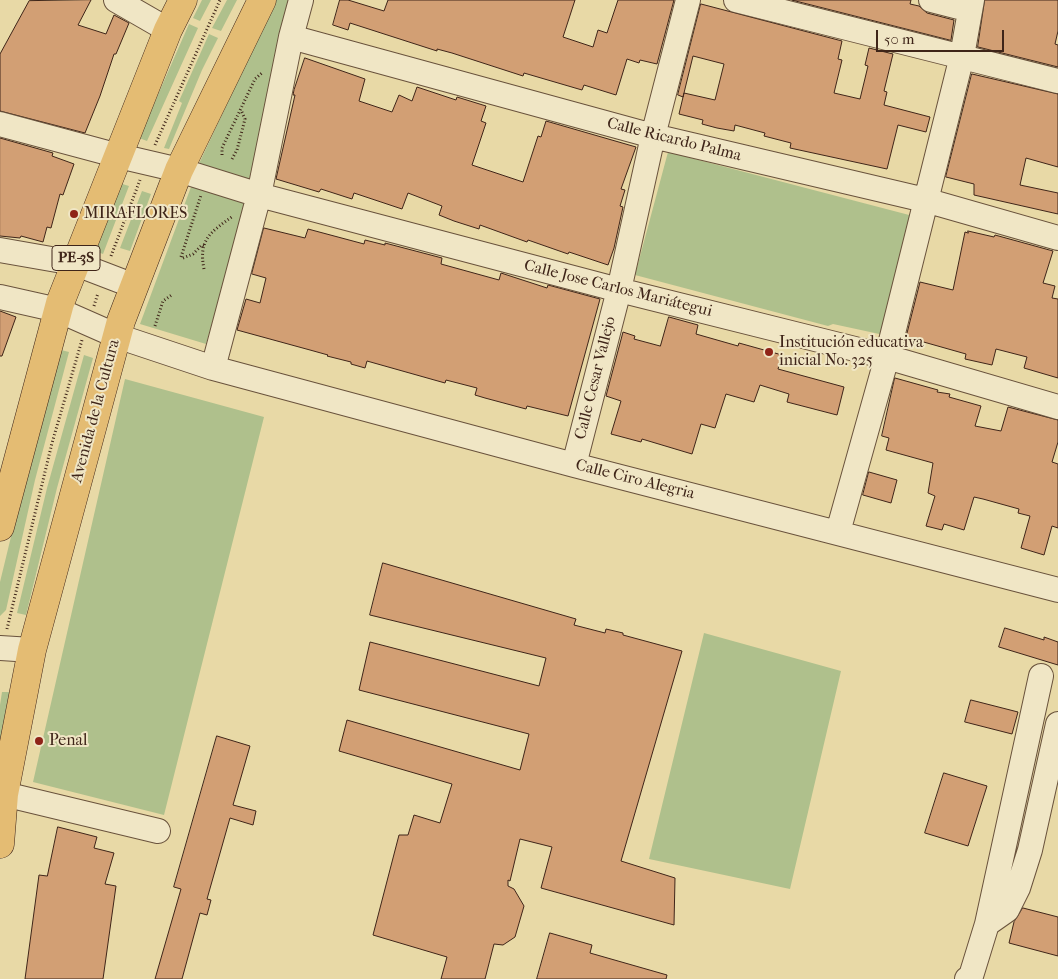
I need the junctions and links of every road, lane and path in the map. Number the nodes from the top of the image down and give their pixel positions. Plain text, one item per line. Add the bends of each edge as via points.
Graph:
1 (116, 0) edge
2 (183, 0) edge
3 (262, 0) edge
4 (301, 0) edge
5 (688, 0) edge
6 (736, 0) edge
7 (931, 0) edge
8 (971, 5) edge
9 (168, 30) junction
10 (291, 37) junction
11 (962, 56) junction
12 (271, 69) dead end
13 (1058, 81) edge
14 (240, 109) junction
15 (0, 124) edge
16 (653, 136) junction
17 (222, 155) dead end
18 (119, 156) junction
19 (232, 159) dead end
20 (180, 170) junction
21 (202, 192) dead end
22 (925, 200) junction
23 (256, 205) junction
24 (1058, 238) edge
25 (204, 246) junction
26 (0, 250) edge
27 (74, 263) junction
28 (204, 269) dead end
29 (134, 286) junction
30 (618, 290) junction
31 (173, 294) dead end
32 (0, 297) edge
33 (58, 310) junction
34 (149, 324) dead end
35 (116, 336) junction
36 (887, 357) junction
37 (213, 368) junction
38 (1058, 407) edge
39 (574, 465) junction
40 (4, 495) edge
41 (0, 526) edge
42 (838, 532) junction
43 (1058, 590) edge
44 (0, 648) edge
45 (32, 650) junction
46 (1041, 676) dead end
47 (1058, 724) edge
48 (4, 794) junction
49 (158, 831) dead end
50 (1004, 842) junction
51 (0, 844) edge
52 (1030, 850) junction
53 (987, 924) junction
54 (968, 979) edge

1 - 9 street
2 - 9 highway, PE-3S
3 - 20 highway, Avenida de la Cultura
4 - 10 street
5 - 16 street, Calle Cesar Vallejo
6 - 11 street
7 - 8 street
8 - 11 street
9 - 18 highway, PE-3S
10 - 16 street, Calle Ricardo Palma
10 - 23 street
11 - 13 street
11 - 22 street
12 - 14 path via 254,79
14 - 17 path via 222,148
14 - 19 path via 245,119
15 - 18 street, Calle Jose Carlos Mariátegui
16 - 22 street, Calle Ricardo Palma
16 - 30 street, Calle Cesar Vallejo
18 - 20 street, Calle Jose Carlos Mariátegui
18 - 27 highway, PE-3S
20 - 23 street, Calle Jose Carlos Mariátegui
20 - 29 highway, Avenida de la Cultura
21 - 25 path via 182,257 188,257
22 - 24 street, Calle Ricardo Palma
22 - 36 street
23 - 25 path via 236,214 208,234
23 - 30 street, Calle Jose Carlos Mariátegui
23 - 37 street
25 - 28 path
26 - 27 street
27 - 29 street
27 - 33 highway, PE-3S
29 - 35 highway, Avenida de la Cultura
30 - 36 street, Calle Jose Carlos Mariátegui
30 - 39 street, Calle Cesar Vallejo
31 - 34 path via 163,301 155,326
32 - 33 street, Calle Ciro Alegria
33 - 35 street, Calle Ciro Alegria
33 - 40 highway, PE-3S
35 - 37 street, Calle Ciro Alegria
35 - 45 highway, Avenida de la Cultura
36 - 38 street, Calle Jose Carlos Mariátegui
36 - 42 street
37 - 39 street, Calle Ciro Alegria
39 - 42 street, Calle Ciro Alegria
40 - 41 highway, PE-3S
42 - 43 street, Calle Ciro Alegria
44 - 45 street
45 - 48 highway, Avenida de la Cultura
46 - 50 street
47 - 52 street
48 - 49 street
48 - 51 highway, Avenida de la Cultura
50 - 52 street
50 - 53 street
52 - 53 street via 1007,910
53 - 54 street

